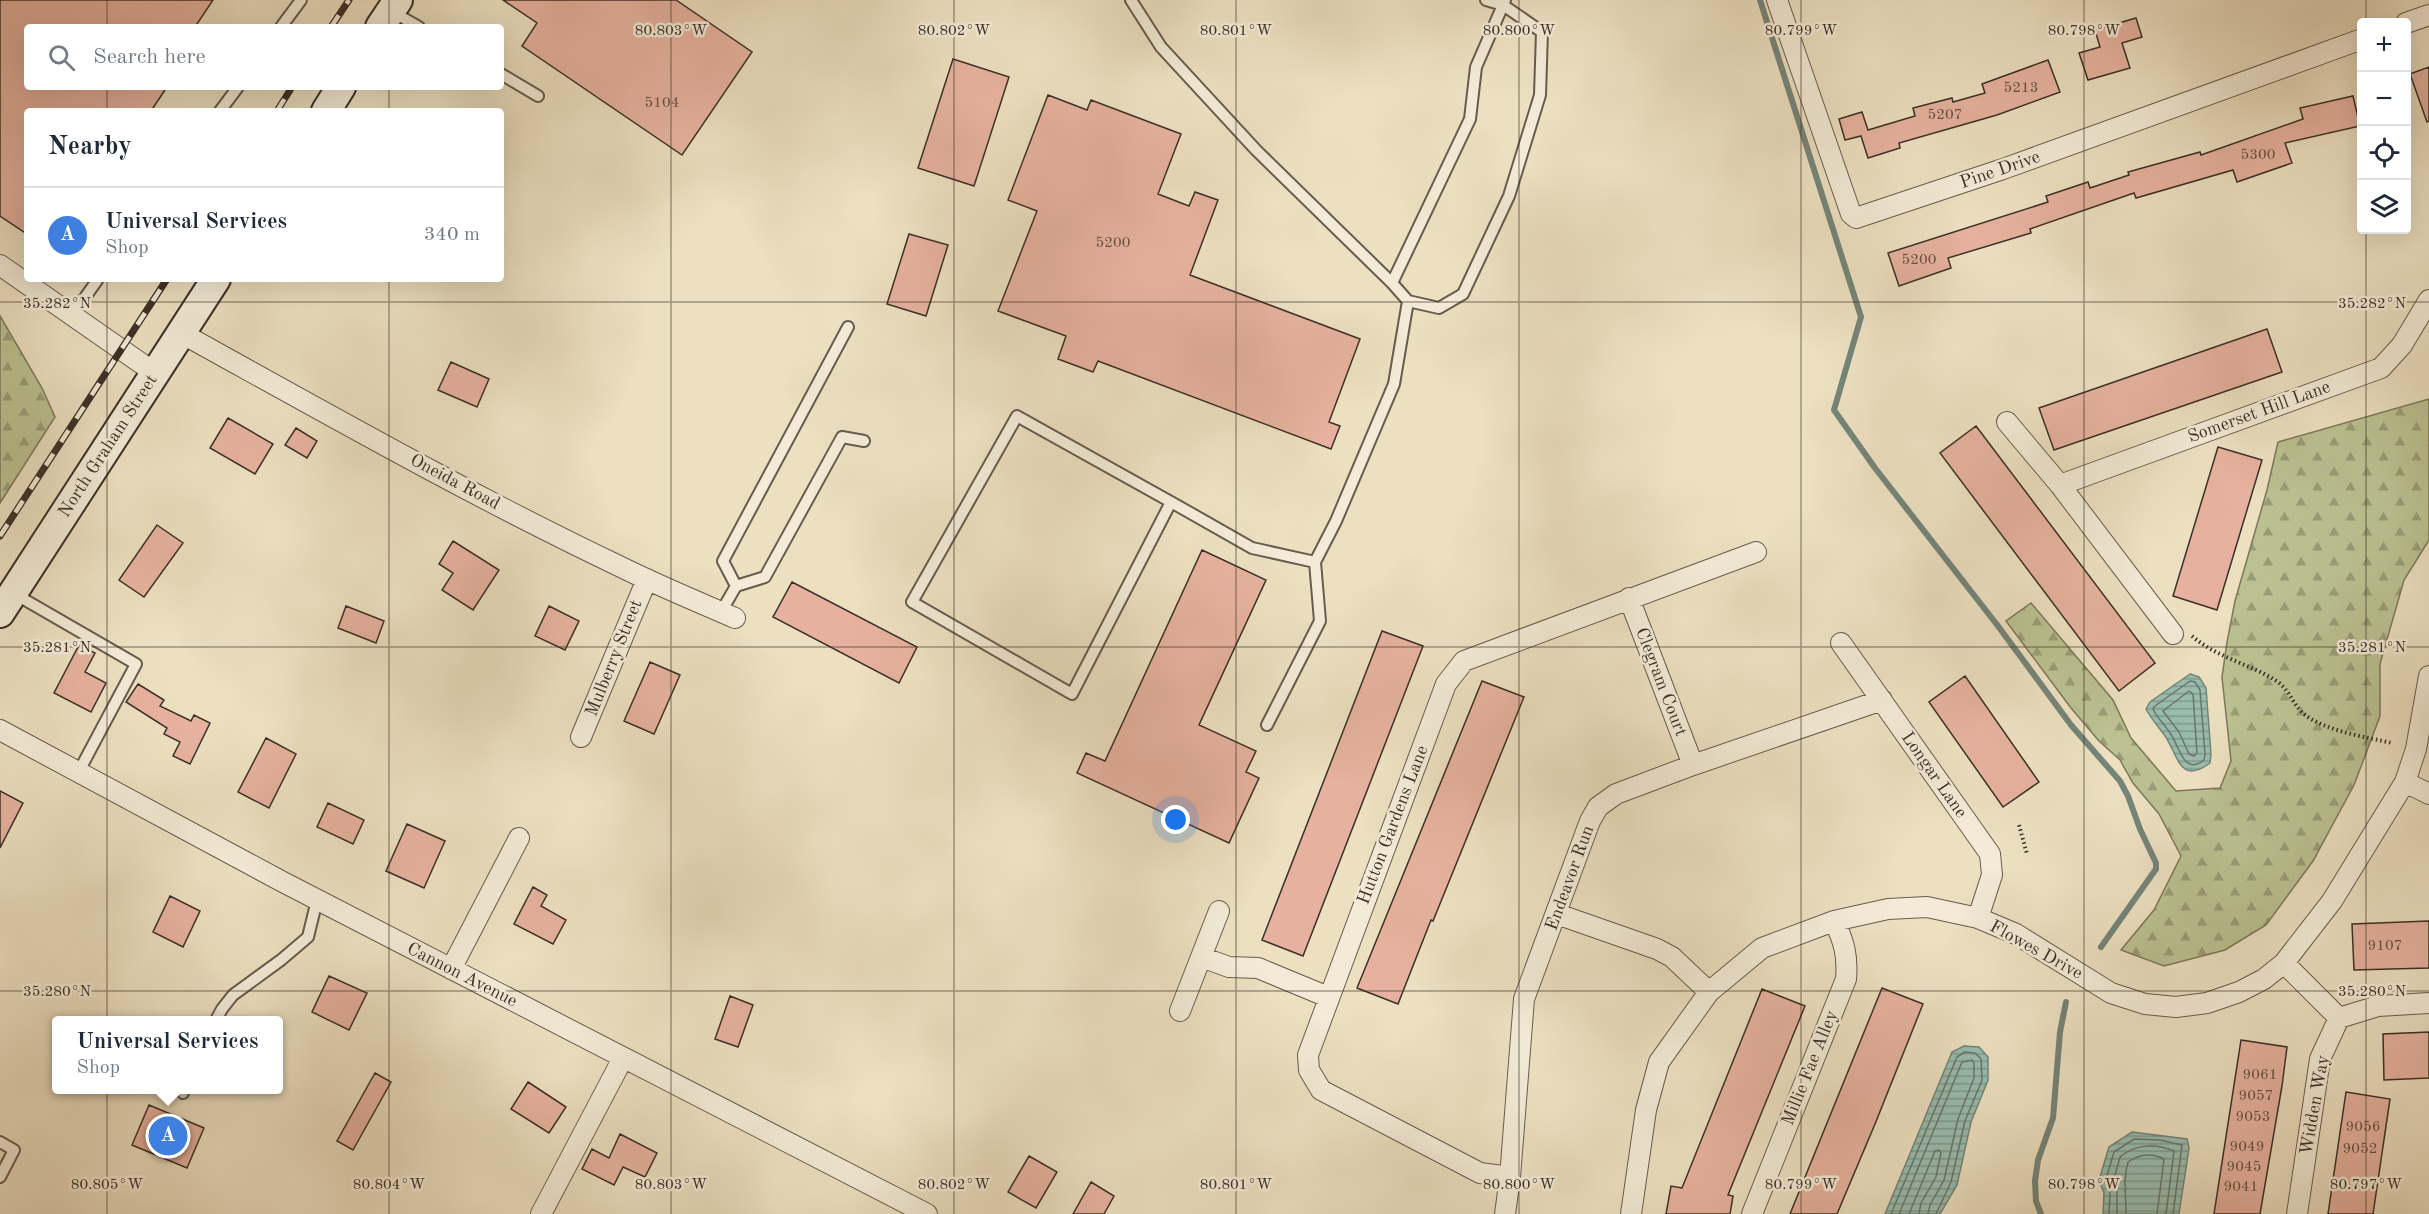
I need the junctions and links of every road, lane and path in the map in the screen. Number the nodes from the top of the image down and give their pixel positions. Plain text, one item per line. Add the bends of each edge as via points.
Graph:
1 (301, 0) edge
2 (1131, 0) edge
3 (1486, 0) edge
4 (1777, 0) edge
5 (1504, 3) edge
6 (390, 13) edge
7 (2429, 15) edge
8 (2411, 21) edge
9 (283, 24) edge
10 (413, 24) edge
11 (2357, 40) edge
12 (504, 76) edge
13 (236, 90) edge
14 (339, 90) edge
15 (538, 96) dead end
16 (222, 108) edge
17 (328, 108) edge
18 (0, 265) edge
19 (96, 282) edge
20 (214, 282) edge
21 (1392, 283) junction
22 (2429, 300) edge
23 (1408, 301) junction
24 (72, 316) junction
25 (848, 327) dead end
26 (181, 333) junction
27 (155, 373) junction
28 (2007, 422) dead end
29 (864, 441) dead end
30 (2060, 485) junction
31 (1171, 502) junction
32 (1756, 552) dead end
33 (1315, 562) junction
34 (646, 579) junction
35 (736, 586) junction
36 (1629, 598) junction
37 (7, 603) edge
38 (728, 615) joint
39 (2181, 634) joint
40 (1841, 643) dead end
41 (2429, 676) edge
42 (1882, 700) junction
43 (1267, 725) dead end
44 (0, 730) edge
45 (581, 737) dead end
46 (2392, 743) dead end
47 (1693, 765) junction
48 (78, 773) junction
49 (2405, 782) junction
50 (2429, 794) edge
51 (2019, 825) dead end
52 (519, 838) dead end
53 (2027, 854) dead end
54 (317, 900) junction
55 (1219, 911) dead end
56 (1557, 914) junction
57 (1978, 918) junction
58 (1834, 921) junction
59 (1201, 957) junction
60 (2284, 963) junction
61 (451, 969) junction
62 (1709, 992) junction
63 (1328, 997) junction
64 (2429, 1003) edge
65 (1180, 1011) dead end
66 (218, 1016) edge
67 (2339, 1018) junction
68 (623, 1058) junction
69 (0, 1142) edge
70 (0, 1177) edge
71 (1510, 1178) junction
72 (541, 1214) edge
73 (927, 1214) edge
74 (1505, 1214) edge
75 (1631, 1214) edge
76 (1752, 1214) edge
77 (2297, 1214) edge

1 - 9 lane
2 - 21 lane via 1161,47 1256,150
3 - 5 lane
4 - 11 street, Pine Drive via 1831,160 1851,214 1856,218
5 - 21 lane via 1476,67 1470,119
5 - 23 lane via 1542,32 1540,95 1509,196 1462,294 1439,308
6 - 10 lane
7 - 8 street
12 - 15 lane
13 - 16 lane
14 - 17 main road
18 - 24 street
19 - 24 lane
20 - 26 main road, North Graham Street
21 - 23 lane
22 - 30 street, Somerset Hill Lane via 2402,345 2381,368
23 - 33 lane via 1394,384
24 - 27 street
25 - 35 lane via 723,561
26 - 27 main road, North Graham Street
26 - 34 street, Oneida Road via 508,510
27 - 37 main road, North Graham Street
28 - 30 street
29 - 35 lane via 842,437 765,577
30 - 39 street
31 - 31 lane via 1072,694 912,602 1017,416
31 - 33 lane via 1252,548
32 - 36 street, Hutton Gardens Lane
33 - 43 lane via 1320,621
34 - 38 street, Oneida Road
34 - 45 street, Mulberry Street
35 - 38 lane
36 - 47 street, Clegram Court
36 - 63 street, Hutton Gardens Lane via 1464,661 1455,670 1446,684
37 - 48 lane via 136,664
39 - 46 path via 2277,682 2303,714 2317,723
40 - 42 street, Longar Lane
41 - 49 street, Flowes Drive via 2416,749
42 - 47 street, Endeavor Run
42 - 57 street, Longar Lane via 1989,854 1992,875
44 - 48 street, Cannon Avenue
47 - 56 street, Endeavor Run via 1616,794 1598,807
48 - 54 street, Cannon Avenue
49 - 50 street
49 - 60 street, Flowes Drive via 2332,901
51 - 53 path
52 - 61 street
54 - 61 street, Cannon Avenue
54 - 66 lane via 308,937 233,995
55 - 59 street
56 - 62 street via 1657,949 1672,957
56 - 71 street, Endeavor Run via 1524,999
57 - 58 street, Flowes Drive via 1927,907 1888,909
57 - 60 street, Flowes Drive via 2016,934 2111,993 2145,1004 2176,1007 2207,1003 2264,980
58 - 62 street, Flowes Drive via 1762,948
58 - 76 street, Millie Fae Alley via 1848,960 1846,979
59 - 63 street via 1229,967 1258,968
59 - 65 street
60 - 67 street
61 - 68 street, Cannon Avenue
62 - 75 street, Flowes Drive via 1659,1062 1646,1110
63 - 71 street, Hutton Gardens Lane via 1308,1054 1310,1070 1321,1090 1480,1173
64 - 67 street via 2378,1006
67 - 77 street, Widden Way via 2320,1059
68 - 72 street
68 - 73 street, Cannon Avenue
69 - 70 lane via 14,1150
71 - 74 street, Endeavor Run

